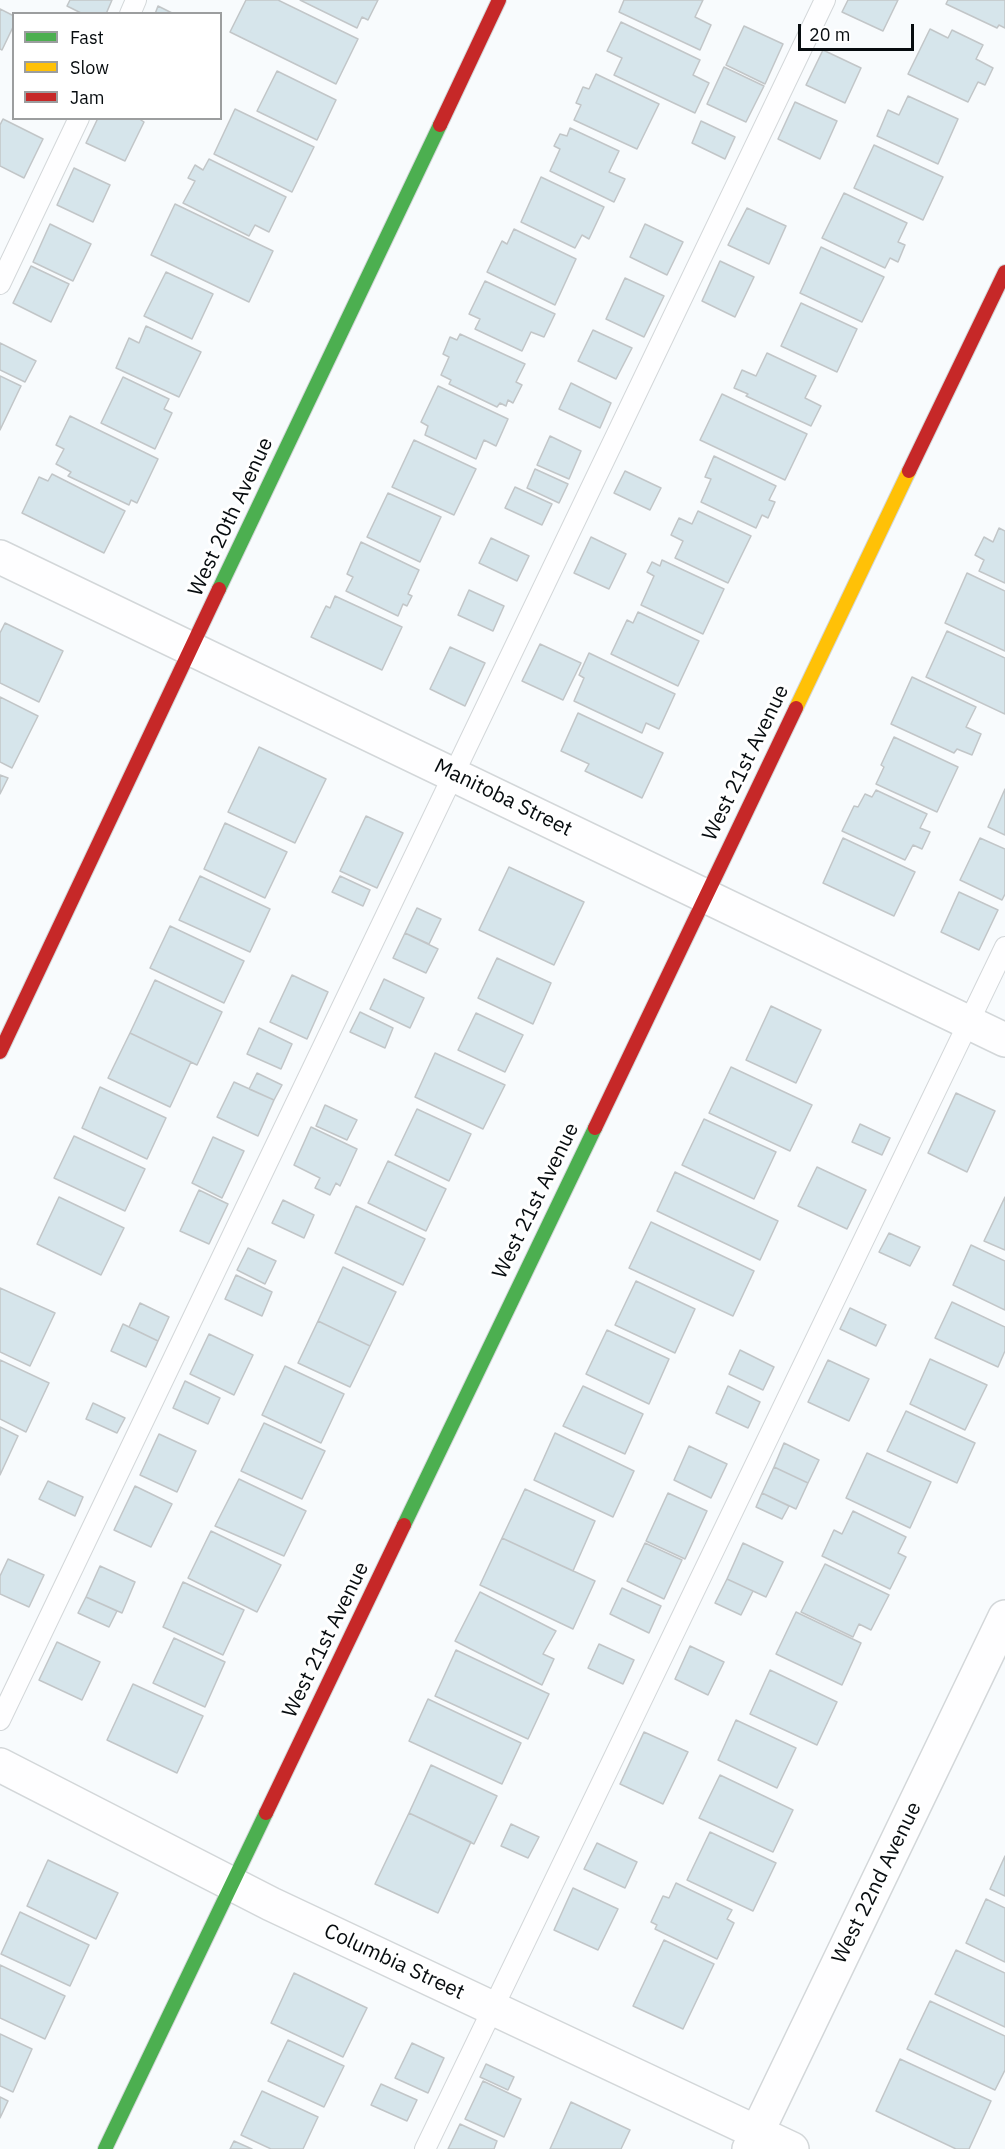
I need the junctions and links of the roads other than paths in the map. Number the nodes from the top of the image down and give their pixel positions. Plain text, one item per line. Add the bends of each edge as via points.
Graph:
1 (499, 0) edge
2 (825, 0) edge
3 (79, 120) edge
4 (1005, 272) edge
5 (0, 284) edge
6 (0, 557) edge
7 (193, 649) junction
8 (455, 775) junction
9 (706, 896) junction
10 (1005, 947) edge
11 (969, 1023) junction
12 (1005, 1040) edge
13 (0, 1052) edge
14 (1005, 1617) edge
15 (0, 1720) edge
16 (0, 1765) edge
17 (231, 1884) junction
18 (493, 2009) junction
19 (753, 2141) edge
20 (105, 2149) edge
21 (425, 2149) edge
22 (792, 2149) edge

1 - 7 street, West 20th Avenue
2 - 8 lane
3 - 5 lane
4 - 9 street, West 21st Avenue
6 - 7 street, Manitoba Street
7 - 8 street, Manitoba Street
7 - 13 street, West 20th Avenue
8 - 9 street, Manitoba Street
8 - 15 lane
9 - 11 street, Manitoba Street
9 - 17 street, West 21st Avenue
10 - 11 lane
11 - 12 street, Manitoba Street
11 - 18 lane
14 - 19 street, West 22nd Avenue
16 - 17 street, Columbia Street
17 - 18 street, Columbia Street
17 - 20 street, West 21st Avenue
18 - 19 street, Columbia Street
18 - 21 lane
19 - 22 street, Columbia Street

